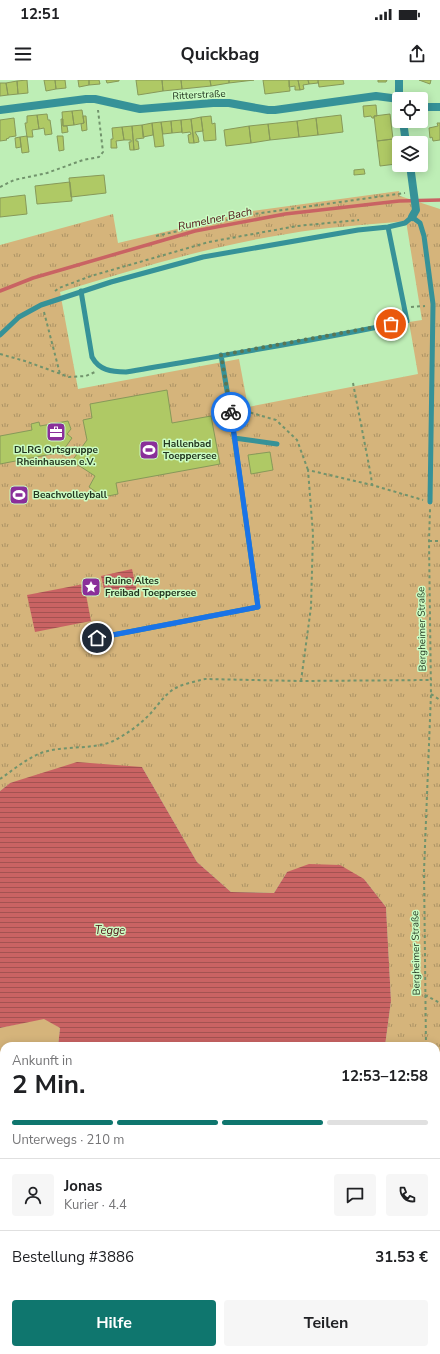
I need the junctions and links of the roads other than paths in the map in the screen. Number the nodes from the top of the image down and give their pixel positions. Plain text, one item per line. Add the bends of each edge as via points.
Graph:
1 (399, 80) edge
2 (399, 92) edge
3 (392, 98) edge
4 (428, 107) edge
5 (440, 107) edge
6 (0, 110) edge
7 (411, 172) edge
8 (414, 213) junction
9 (388, 227) junction
10 (81, 291) junction
11 (0, 335) edge
12 (221, 355) junction
13 (234, 438) junction
14 (277, 444) dead end
15 (430, 502) road end
16 (97, 638) dead end

1 - 2 street
3 - 6 street, Ritterstraße via 376,96 275,110 229,103 140,109 97,99 86,99
4 - 5 street
7 - 8 street
8 - 9 lane via 405,223
8 - 15 lane via 424,236 433,304
9 - 10 lane via 203,257
9 - 12 lane via 406,321
10 - 11 lane via 41,305 19,318
10 - 12 lane via 92,357 101,368 126,372
12 - 13 lane
13 - 14 lane
13 - 16 lane via 258,607

